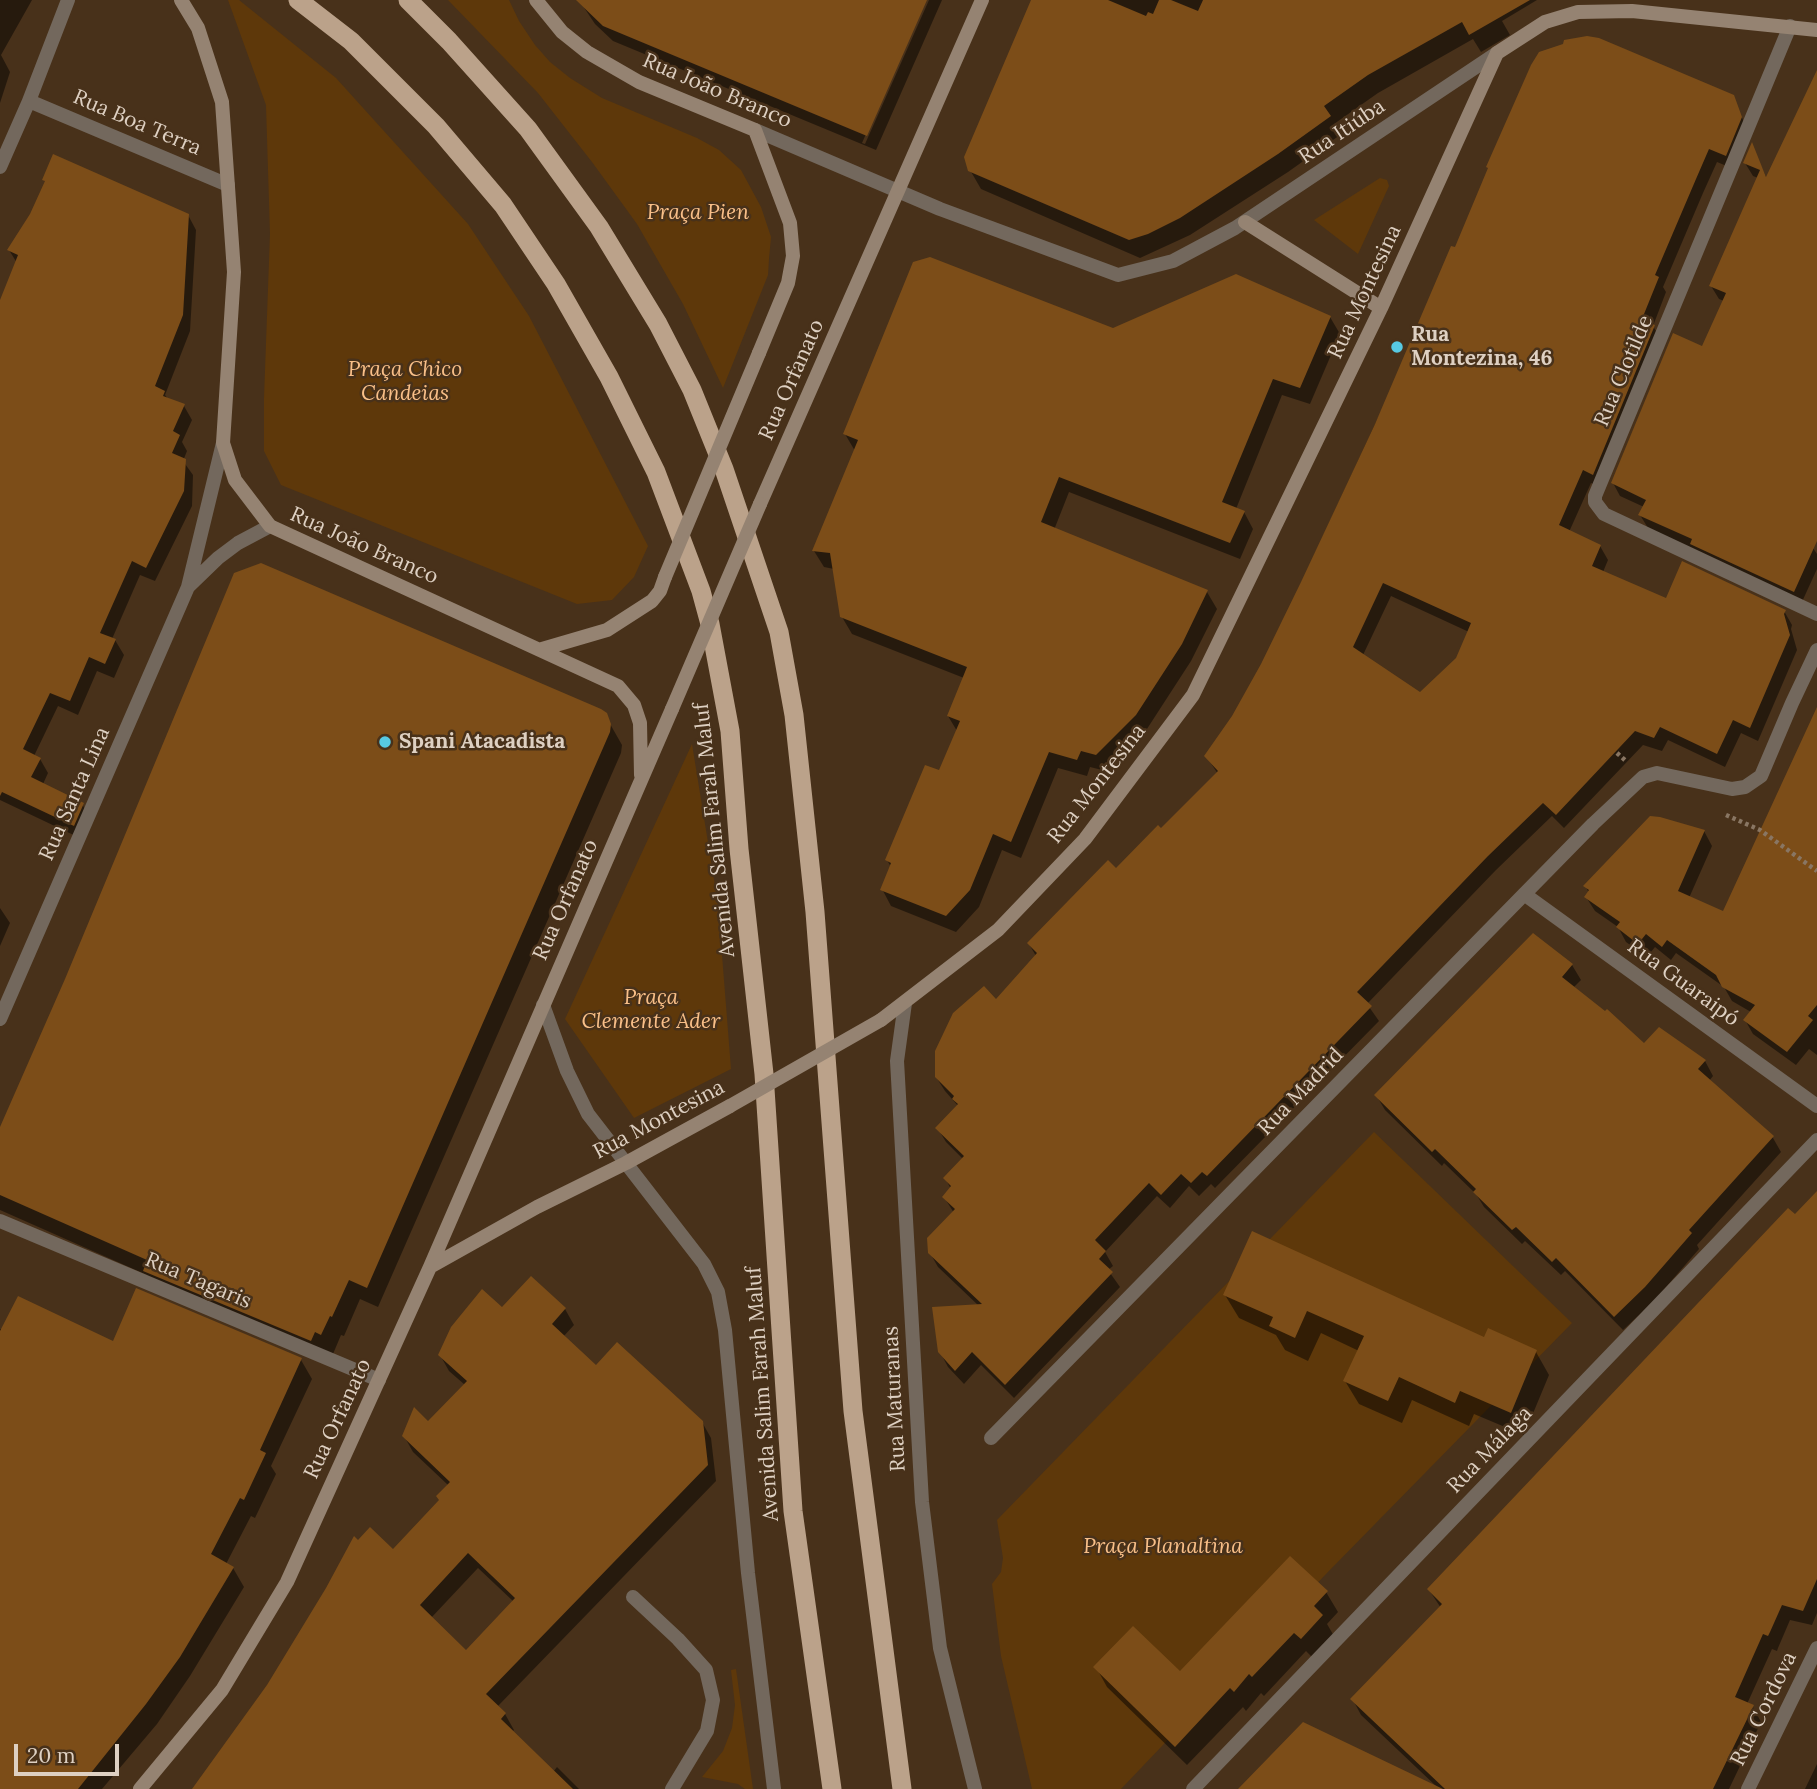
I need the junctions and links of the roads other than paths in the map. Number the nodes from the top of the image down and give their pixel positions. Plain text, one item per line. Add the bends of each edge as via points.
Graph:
1 (68, 0) edge
2 (181, 0) edge
3 (298, 0) edge
4 (408, 0) edge
5 (536, 0) edge
6 (982, 0) edge
7 (1790, 26) junction
8 (1817, 30) edge
9 (1497, 53) junction
10 (29, 101) junction
11 (755, 130) junction
12 (0, 167) edge
13 (228, 185) junction
14 (899, 192) junction
15 (1245, 222) junction
16 (1381, 309) junction
17 (223, 443) junction
18 (270, 526) junction
19 (188, 587) junction
20 (1817, 614) edge
21 (542, 649) junction
22 (1817, 650) edge
23 (641, 781) junction
24 (1524, 894) junction
25 (905, 1003) junction
26 (543, 1005) junction
27 (0, 1019) edge
28 (1817, 1106) edge
29 (1817, 1140) edge
30 (626, 1163) junction
31 (0, 1221) edge
32 (430, 1268) junction
33 (379, 1380) junction
34 (991, 1438) dead end
35 (633, 1597) dead end
36 (1817, 1648) edge
37 (140, 1789) edge
38 (672, 1789) edge
39 (774, 1789) edge
40 (832, 1789) edge
41 (902, 1789) edge
42 (975, 1789) edge
43 (1193, 1789) edge
44 (1748, 1789) edge

1 - 10 street
2 - 13 main road, Rua João Branco via 198,29 222,102
3 - 40 highway, Avenida Salim Farah Maluf via 351,41 436,126 503,205 556,284 609,377 656,472 701,591 730,731 764,1074 793,1511
4 - 41 highway via 528,128 599,227 658,324 692,390 724,469 779,632 794,715 815,912 853,1411
5 - 11 main road, Rua João Branco via 562,32 587,52 639,82
6 - 14 main road, Rua Orfanato
7 - 8 main road, Rua Itiúba
7 - 9 main road, Rua Itiúba via 1632,11 1578,12 1545,22
7 - 20 street, Rua Clotilde via 1595,502 1604,514
9 - 15 street, Rua Itiúba
9 - 16 main road, Rua Montesina
10 - 12 street
10 - 13 street, Rua Boa Terra
11 - 14 street, Rua João Branco
11 - 21 main road, bridge via 790,223 793,256 788,283 660,591 607,630
13 - 17 main road, Rua João Branco via 234,272
14 - 15 street, Rua Itiúba via 1118,275 1174,261
14 - 23 main road, Rua Orfanato, bridge
15 - 16 main road
16 - 25 main road, Rua Montesina via 1193,695 1085,839 998,930
17 - 18 main road, Rua João Branco via 235,480
17 - 19 street, Rua Santa Lina
18 - 19 street, Rua Santa Lina via 228,551
18 - 21 main road, Rua João Branco
19 - 27 street, Rua Santa Lina
21 - 23 main road, Rua João Branco via 618,686 634,705 640,723
22 - 24 street, Rua Madrid via 1755,782 1732,789 1657,773 1643,777
23 - 26 main road, Rua Orfanato
24 - 28 street, Rua Guaraipó
24 - 34 street, Rua Madrid
25 - 30 main road, Rua Montesina, bridge
25 - 42 street, Rua Maturanas via 897,1061 922,1502 940,1648
26 - 30 street via 588,1114
26 - 32 main road, Rua Orfanato
29 - 43 street, Rua Málaga
30 - 32 main road, Rua Montesina
30 - 39 street via 704,1264 718,1292
31 - 33 street, Rua Tagaris
32 - 33 main road, Rua Orfanato
33 - 37 main road, Rua Orfanato via 287,1582 222,1690
35 - 38 street via 706,1670 713,1700 707,1731
36 - 44 street, Rua Cordova

